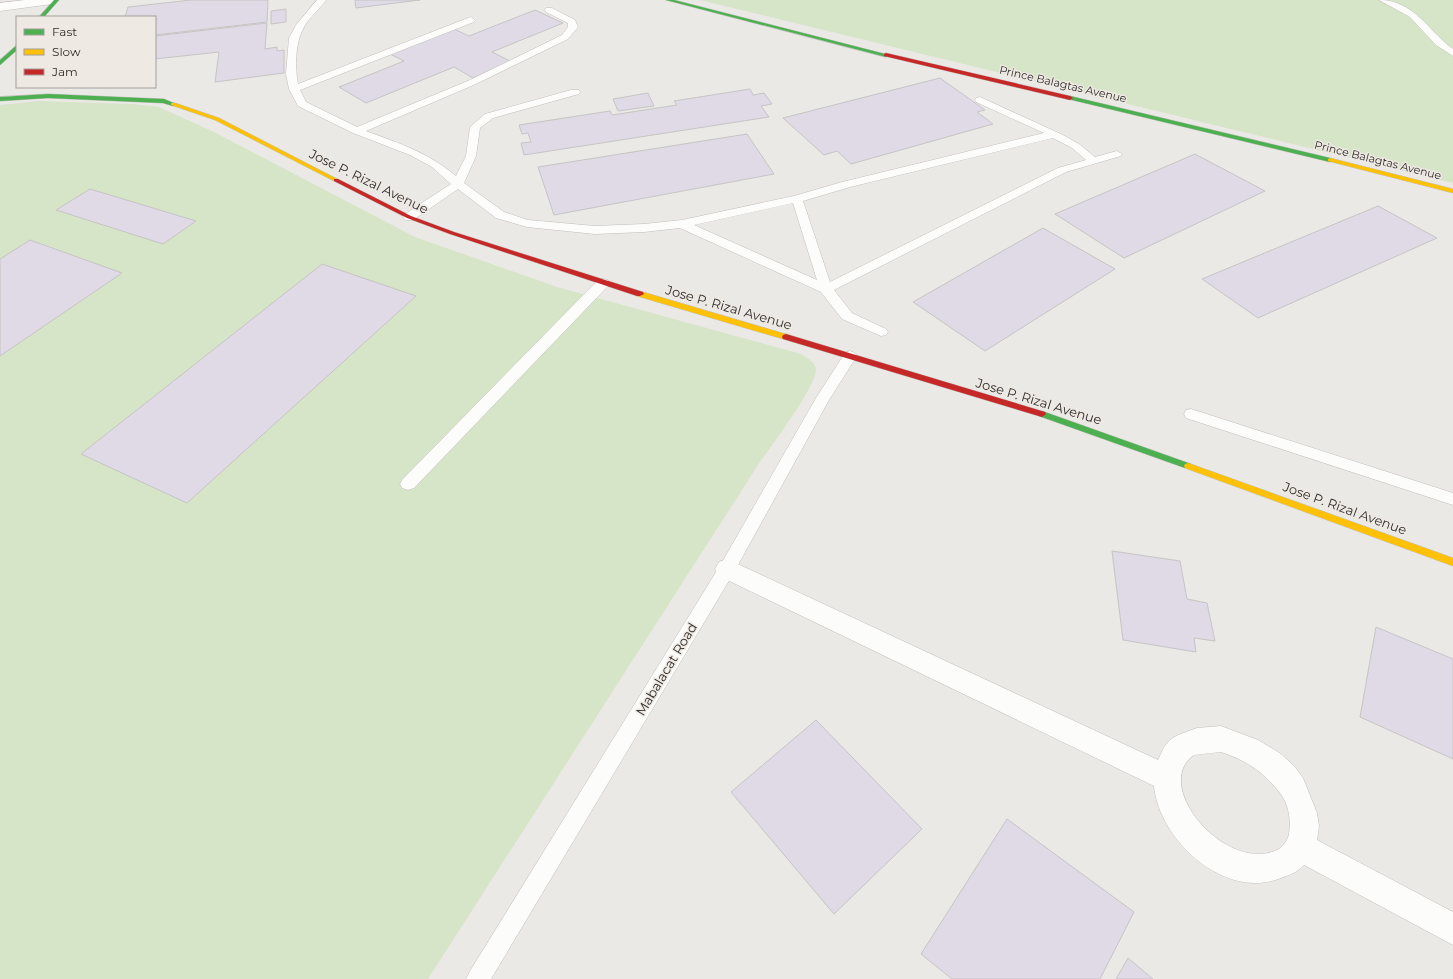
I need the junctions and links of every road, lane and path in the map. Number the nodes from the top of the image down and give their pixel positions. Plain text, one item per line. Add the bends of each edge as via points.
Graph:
1 (52, 0) edge
2 (57, 0) edge
3 (322, 0) edge
4 (668, 0) edge
5 (1383, 0) edge
6 (0, 7) edge
7 (549, 10) dead end
8 (42, 16) edge
9 (472, 20) dead end
10 (16, 48) edge
11 (1453, 53) edge
12 (0, 64) edge
13 (294, 89) junction
14 (576, 92) dead end
15 (0, 99) edge
16 (980, 100) dead end
17 (357, 131) junction
18 (1054, 134) junction
19 (1117, 154) dead end
20 (1093, 161) junction
21 (458, 184) junction
22 (1453, 191) edge
23 (797, 199) junction
24 (409, 217) junction
25 (682, 224) junction
26 (603, 283) junction
27 (826, 290) junction
28 (881, 332) dead end
29 (850, 356) junction
30 (1191, 414) dead end
31 (408, 484) dead end
32 (1453, 499) edge
33 (1453, 562) edge
34 (727, 569) junction
35 (1167, 778) junction
36 (1301, 846) junction
37 (1453, 929) edge
38 (478, 979) edge

1 - 6 street
2 - 8 street
3 - 13 lane via 299,27 294,38 291,74
4 - 22 street, Prince Balagtas Avenue
5 - 11 lane via 1413,15 1438,43
7 - 17 lane via 572,22 573,27 565,36 473,82
9 - 13 lane
10 - 12 street
13 - 17 lane via 302,104
14 - 21 lane via 489,116 475,128 471,156
15 - 24 street, Jose P. Rizal Avenue via 48,96 164,101 217,119
16 - 18 lane
17 - 21 lane via 420,156 436,165
18 - 20 lane via 1084,152
18 - 23 lane via 846,184
19 - 20 lane
20 - 27 lane via 1062,170
21 - 24 lane
21 - 25 lane via 500,215 527,223 595,230
23 - 25 lane
23 - 27 lane
24 - 26 street, Jose P. Rizal Avenue
25 - 27 lane
26 - 29 street, Jose P. Rizal Avenue
26 - 31 lane
27 - 28 lane via 847,316
29 - 33 street, Jose P. Rizal Avenue via 1070,423
29 - 34 lane, Mabalacat Road
30 - 32 lane
34 - 35 street
34 - 38 lane, Mabalacat Road
35 - 36 street via 1169,798 1180,821 1196,841 1217,857 1242,867 1265,869 1287,862
35 - 36 street via 1172,760 1183,746 1201,740 1222,739 1244,746 1266,759 1286,778 1300,801 1305,826
36 - 37 street

